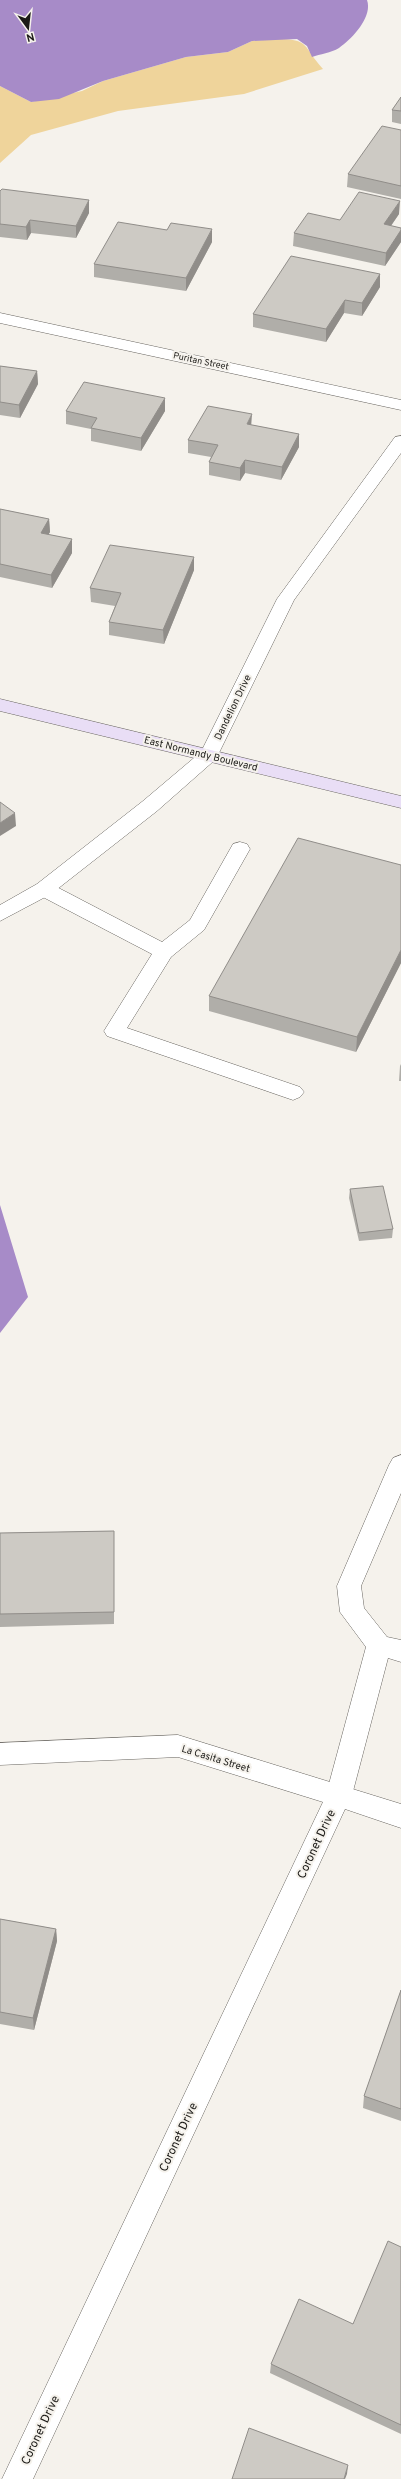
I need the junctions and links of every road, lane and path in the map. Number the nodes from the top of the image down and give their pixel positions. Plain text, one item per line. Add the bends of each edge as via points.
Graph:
1 (0, 318) edge
2 (401, 405) edge
3 (401, 441) edge
4 (0, 705) edge
5 (209, 754) junction
6 (401, 802) edge
7 (240, 849) dead end
8 (44, 889) junction
9 (0, 914) edge
10 (164, 952) junction
11 (293, 1092) dead end
12 (401, 1465) edge
13 (390, 1648) edge
14 (0, 1754) edge
15 (339, 1795) junction
16 (401, 1816) edge
17 (17, 2479) edge

1 - 2 street, Puritan Street
3 - 5 street, Dandelion Drive via 286,599
4 - 5 street, East Normandy Boulevard
5 - 6 street, East Normandy Boulevard
5 - 8 street, Dandelion Drive via 150,806
7 - 10 street via 197,925
8 - 9 street, Dandelion Drive
8 - 10 street
10 - 11 street via 114,1031
12 - 13 street via 349,1586 352,1612
13 - 15 street, Coronet Drive
14 - 15 street, La Casita Street via 178,1746
15 - 16 street, La Casita Street
15 - 17 street, Coronet Drive

